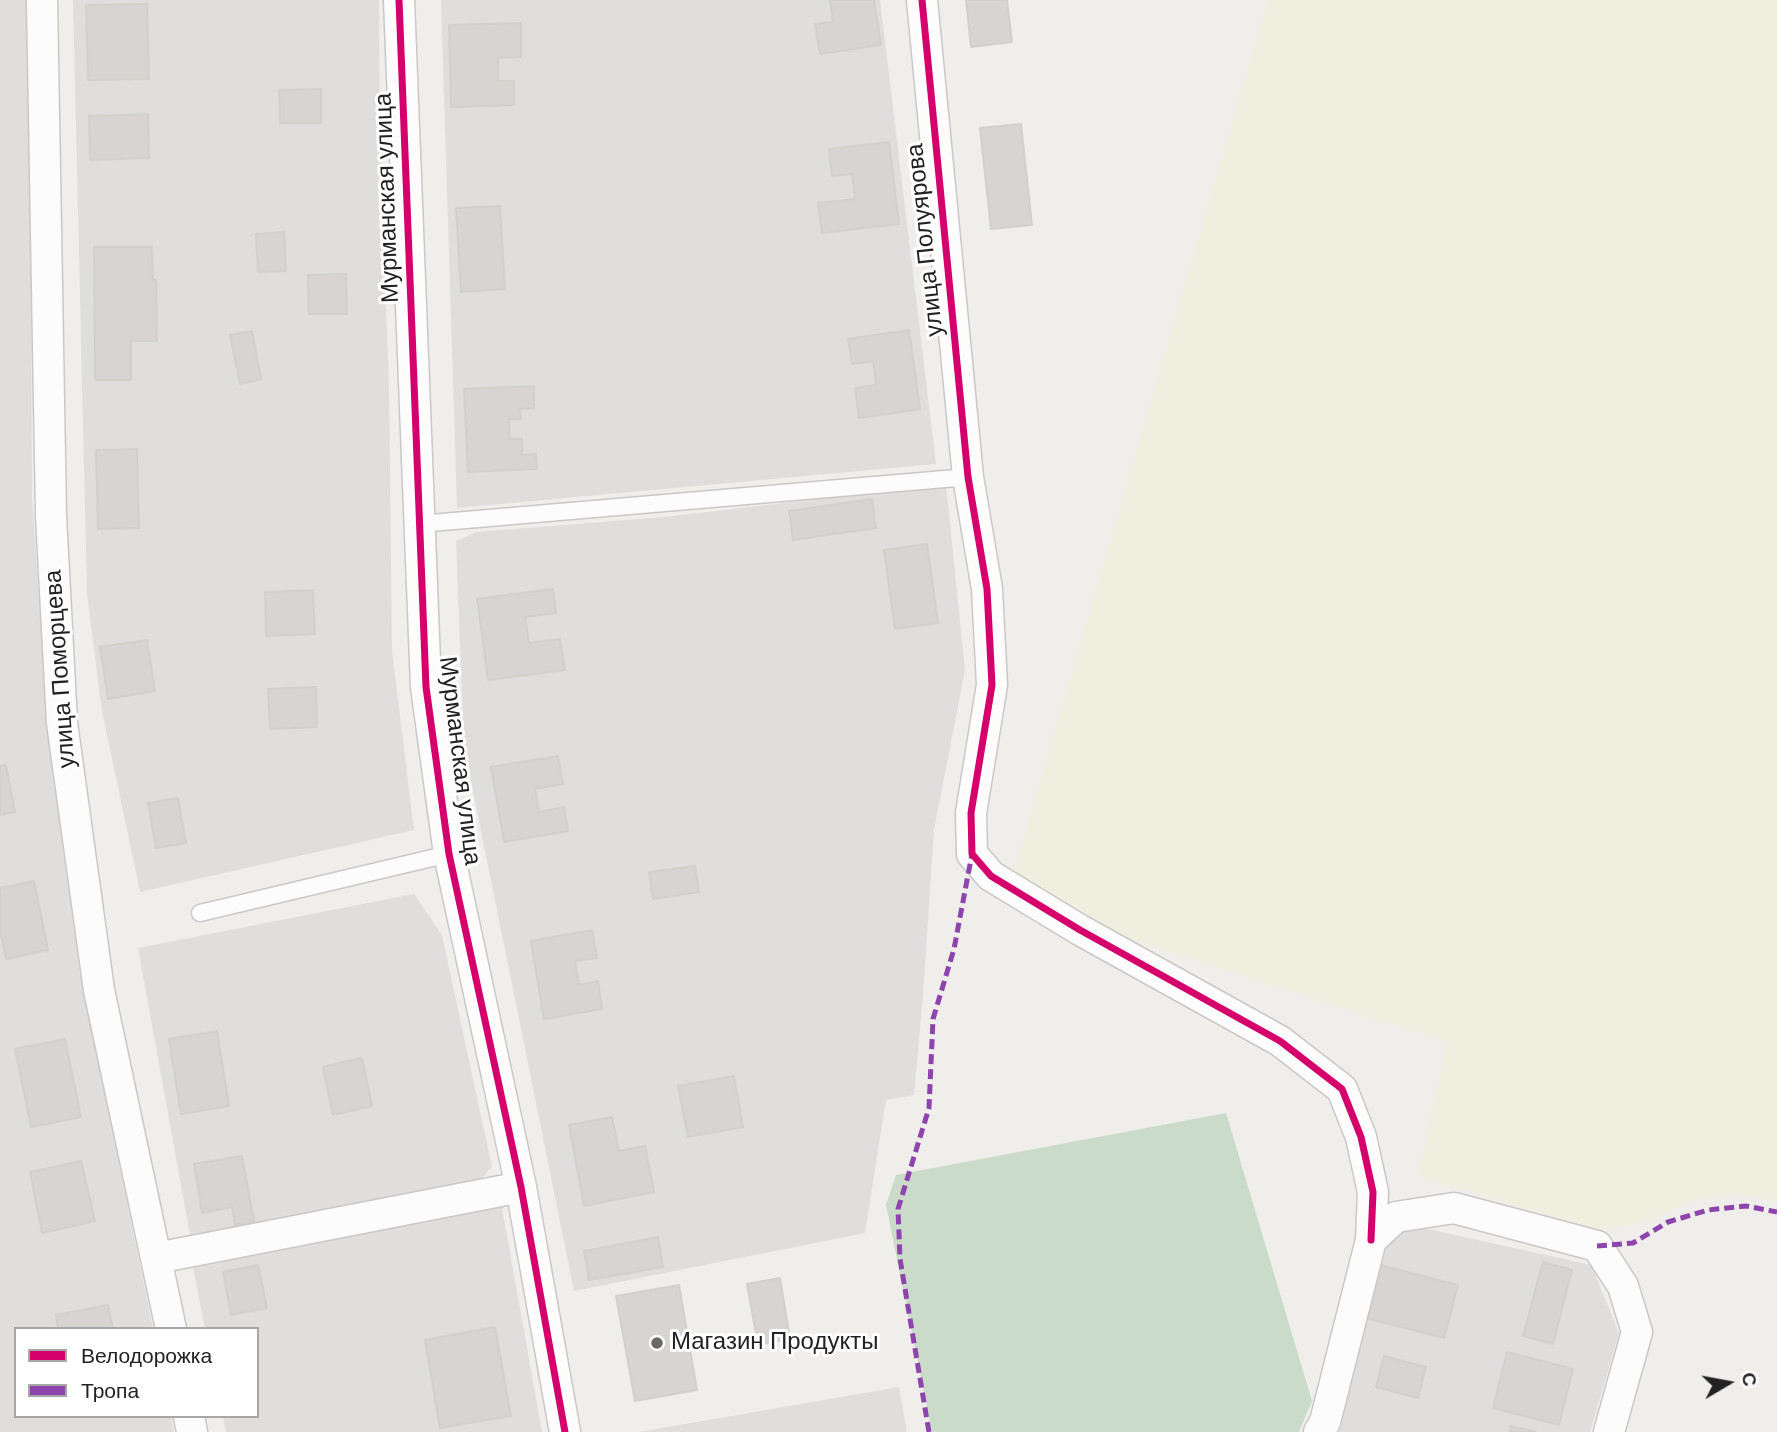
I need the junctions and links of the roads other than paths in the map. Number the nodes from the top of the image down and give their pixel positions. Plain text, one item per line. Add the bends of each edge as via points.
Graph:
1 (42, 0) edge
2 (399, 0) edge
3 (922, 0) edge
4 (968, 477) junction
5 (419, 524) junction
6 (449, 853) junction
7 (200, 913) dead end
8 (521, 1187) junction
9 (1371, 1240) junction
10 (157, 1258) junction
11 (172, 1327) edge
12 (565, 1432) edge
13 (1319, 1432) edge
14 (1609, 1432) edge

1 - 10 street, улица Поморцева via 51,516 62,723 99,990
2 - 5 street, Мурманская улица
3 - 4 street, улица Полуярова
4 - 5 lane
4 - 9 street, улица Полуярова via 987,589 992,685 971,813 972,854 991,876 1280,1041 1342,1089 1361,1137 1373,1192
5 - 6 street, Мурманская улица via 426,687
6 - 7 lane
6 - 8 street, Мурманская улица
8 - 10 street
8 - 12 street, Мурманская улица
9 - 13 street, улица Полуярова
9 - 14 street via 1396,1217 1454,1208 1597,1245 1623,1286 1637,1332
10 - 11 street, улица Поморцева

